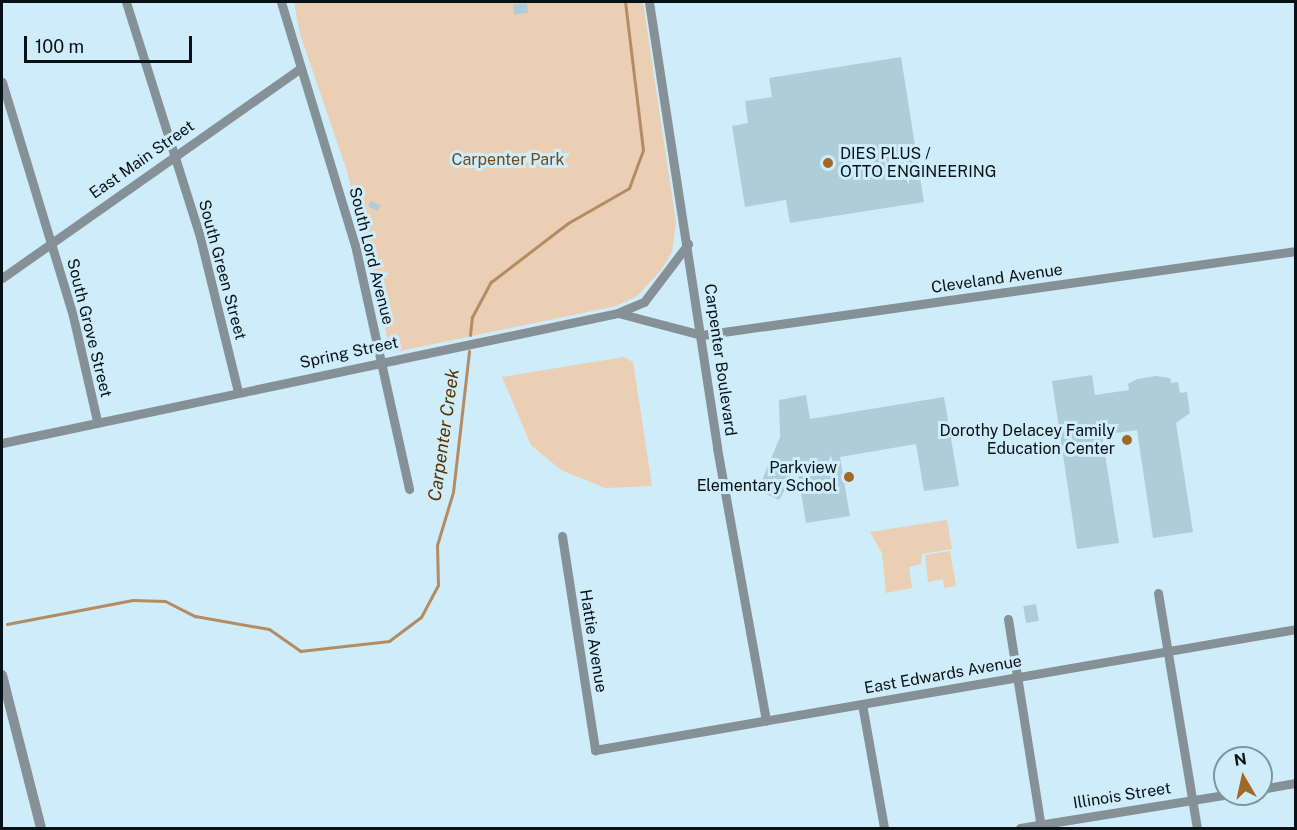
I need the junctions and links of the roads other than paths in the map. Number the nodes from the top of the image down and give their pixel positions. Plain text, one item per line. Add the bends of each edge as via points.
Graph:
1 (126, 2) edge
2 (280, 2) edge
3 (649, 2) edge
4 (301, 68) junction
5 (2, 82) edge
6 (175, 156) junction
7 (51, 243) junction
8 (688, 244) junction
9 (1296, 251) edge
10 (2, 278) edge
11 (618, 313) junction
12 (702, 335) junction
13 (381, 362) junction
14 (238, 392) junction
15 (97, 421) junction
16 (2, 442) edge
17 (409, 489) dead end
18 (562, 536) dead end
19 (1158, 593) dead end
20 (1008, 619) dead end
21 (1296, 628) edge
22 (1167, 651) junction
23 (2, 675) edge
24 (1016, 677) junction
25 (862, 704) junction
26 (766, 721) junction
27 (595, 750) joint
28 (1296, 783) edge
29 (1273, 787) edge
30 (1213, 797) edge
31 (1192, 800) junction
32 (1040, 827) edge
33 (41, 828) edge
34 (884, 828) edge
35 (1020, 828) edge
36 (1197, 828) edge

1 - 6 street, South Green Street
2 - 4 street, South Lord Avenue
3 - 8 street, Carpenter Boulevard
4 - 6 street, East Main Street
4 - 13 street, South Lord Avenue via 355,244
5 - 7 street, South Grove Street
6 - 7 street, East Main Street
6 - 14 street, South Green Street
7 - 10 street, East Main Street
7 - 15 street, South Grove Street
8 - 11 street via 644,302
8 - 12 street, Carpenter Boulevard
9 - 12 street, Cleveland Avenue
11 - 12 street, Spring Street
11 - 13 street, Spring Street
12 - 26 street, Carpenter Boulevard
13 - 14 street, Spring Street
13 - 17 street, South Lord Avenue
14 - 15 street, Spring Street
15 - 16 street, Spring Street
18 - 27 street, Hattie Avenue
19 - 22 street
20 - 24 street
21 - 22 street, East Edwards Avenue
22 - 24 street, East Edwards Avenue
22 - 31 street
23 - 33 street
24 - 25 street, East Edwards Avenue
24 - 32 street
25 - 26 street, East Edwards Avenue
25 - 34 street
26 - 27 street, East Edwards Avenue
28 - 29 street
30 - 31 street, Illinois Street
31 - 32 street, Illinois Street
31 - 36 street
32 - 35 street, Illinois Street

